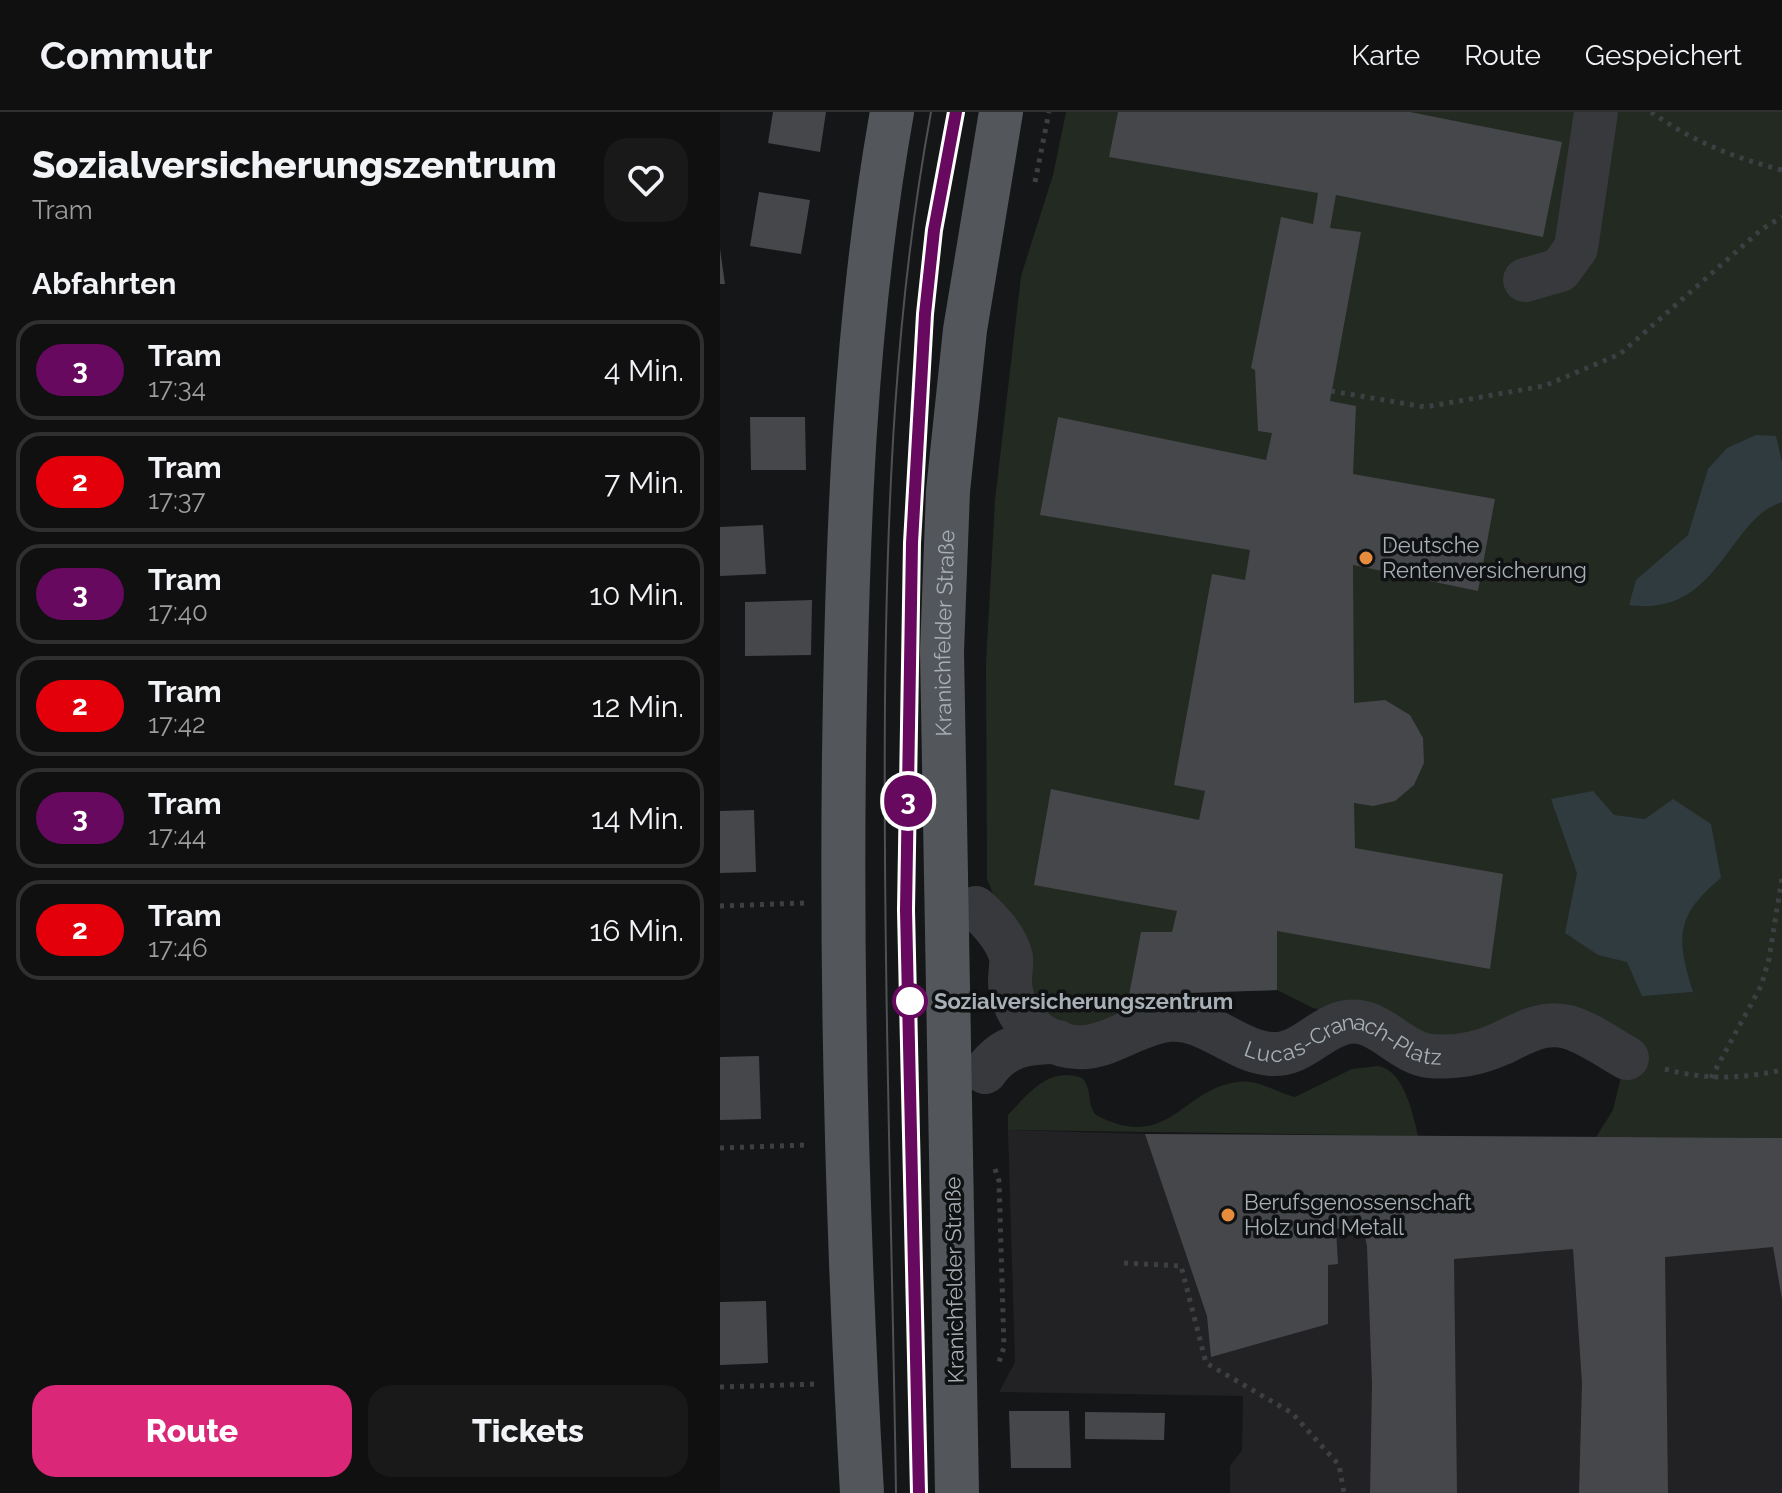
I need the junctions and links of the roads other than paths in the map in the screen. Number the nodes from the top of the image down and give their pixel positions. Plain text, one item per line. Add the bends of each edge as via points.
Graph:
1 (892, 112) edge
2 (1001, 112) edge
3 (1596, 112) edge
4 (1525, 280) dead end
5 (976, 908) dead end
6 (1058, 1042) junction
7 (1627, 1058) road end
8 (985, 1072) dead end
9 (862, 1493) edge
10 (957, 1493) edge

1 - 9 main road via 876,201 853,423 845,702 843,912 852,1327
2 - 10 main road, Kranichfelder Straße via 960,374 948,491 942,651
3 - 4 street via 1576,248 1560,270
5 - 6 street via 1007,945 1017,1007 1029,1025
6 - 7 street, Lucas-Cranach-Platz via 1110,1044 1168,1020 1195,1022 1236,1044 1271,1054 1299,1049 1330,1028 1358,1022 1426,1056 1463,1056 1531,1027 1567,1027
6 - 8 street, Lucas-Cranach-Platz via 1010,1047

